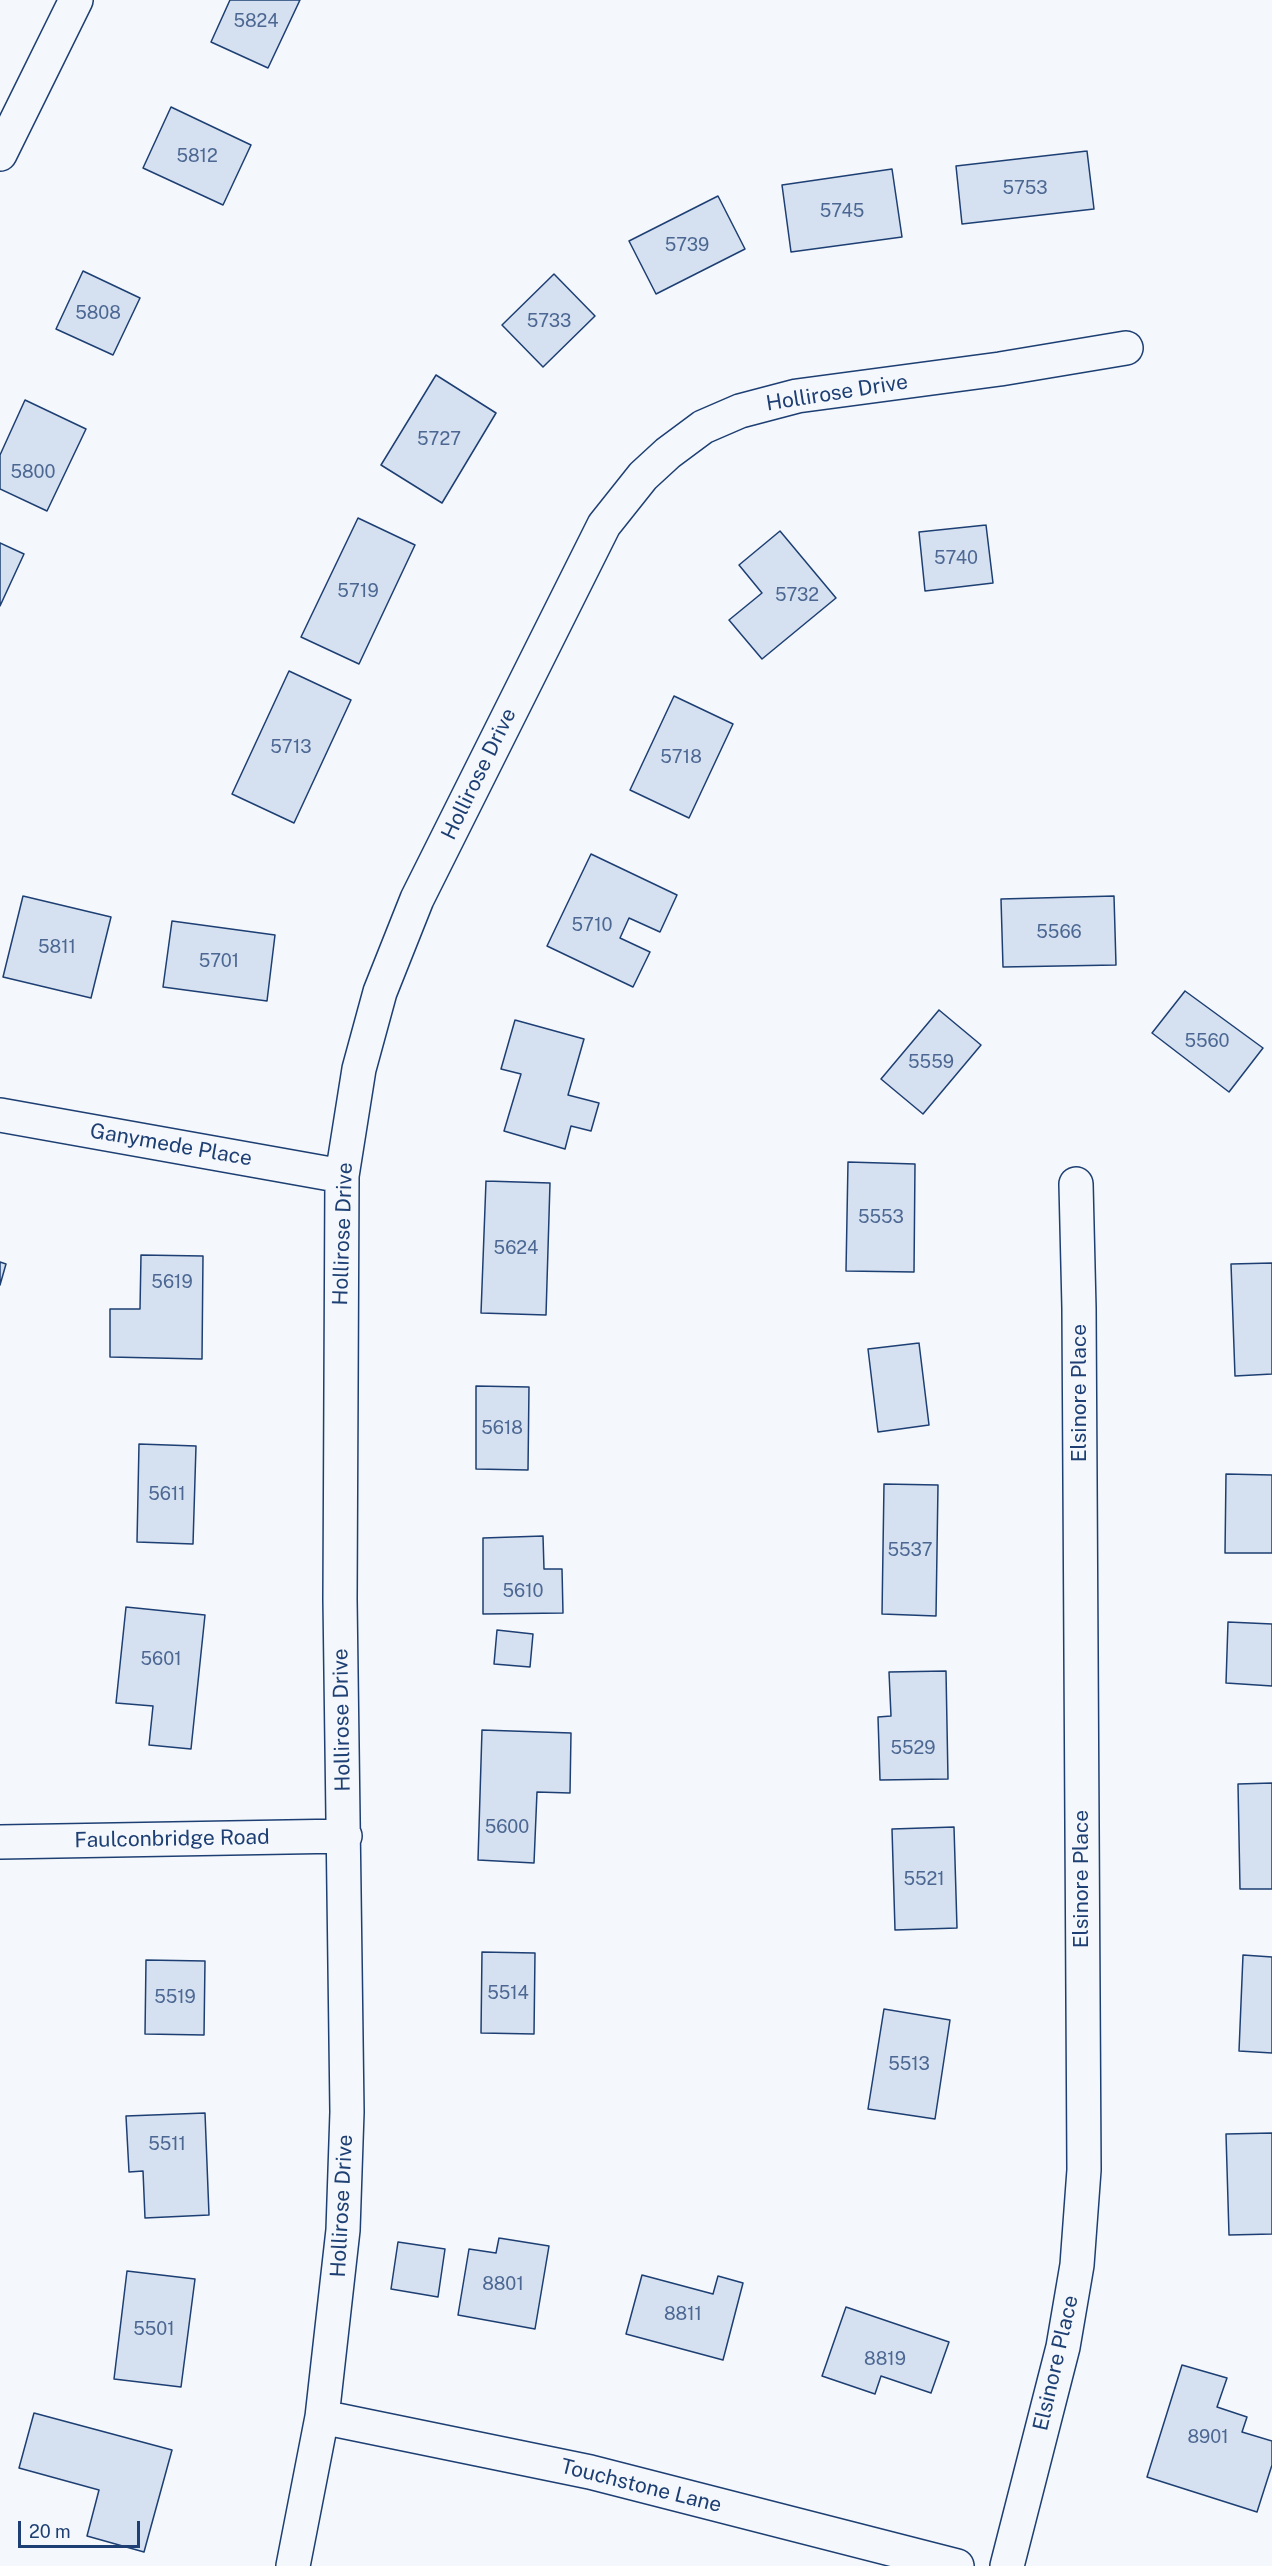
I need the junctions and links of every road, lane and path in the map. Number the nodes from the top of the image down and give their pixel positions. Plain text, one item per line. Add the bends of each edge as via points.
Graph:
1 (76, 0) edge
2 (0, 154) edge
3 (1126, 348) dead end
4 (0, 1114) edge
5 (342, 1176) junction
6 (1076, 1184) dead end
7 (345, 1836) junction
8 (0, 1842) edge
9 (322, 2417) junction
10 (293, 2566) edge
11 (957, 2566) edge
12 (1007, 2566) edge

1 - 2 street
3 - 5 street, Hollirose Drive via 797,396 740,411 703,427 643,476 604,525 417,899 380,992 359,1069
4 - 5 street, Ganymede Place
5 - 7 street, Hollirose Drive via 340,1599
6 - 12 street, Elsinore Place via 1084,2170 1077,2265 1063,2347
7 - 8 street, Faulconbridge Road
7 - 9 street, Hollirose Drive via 347,2112 343,2230
9 - 10 street, Hollirose Drive
9 - 11 street, Touchstone Lane via 590,2472

